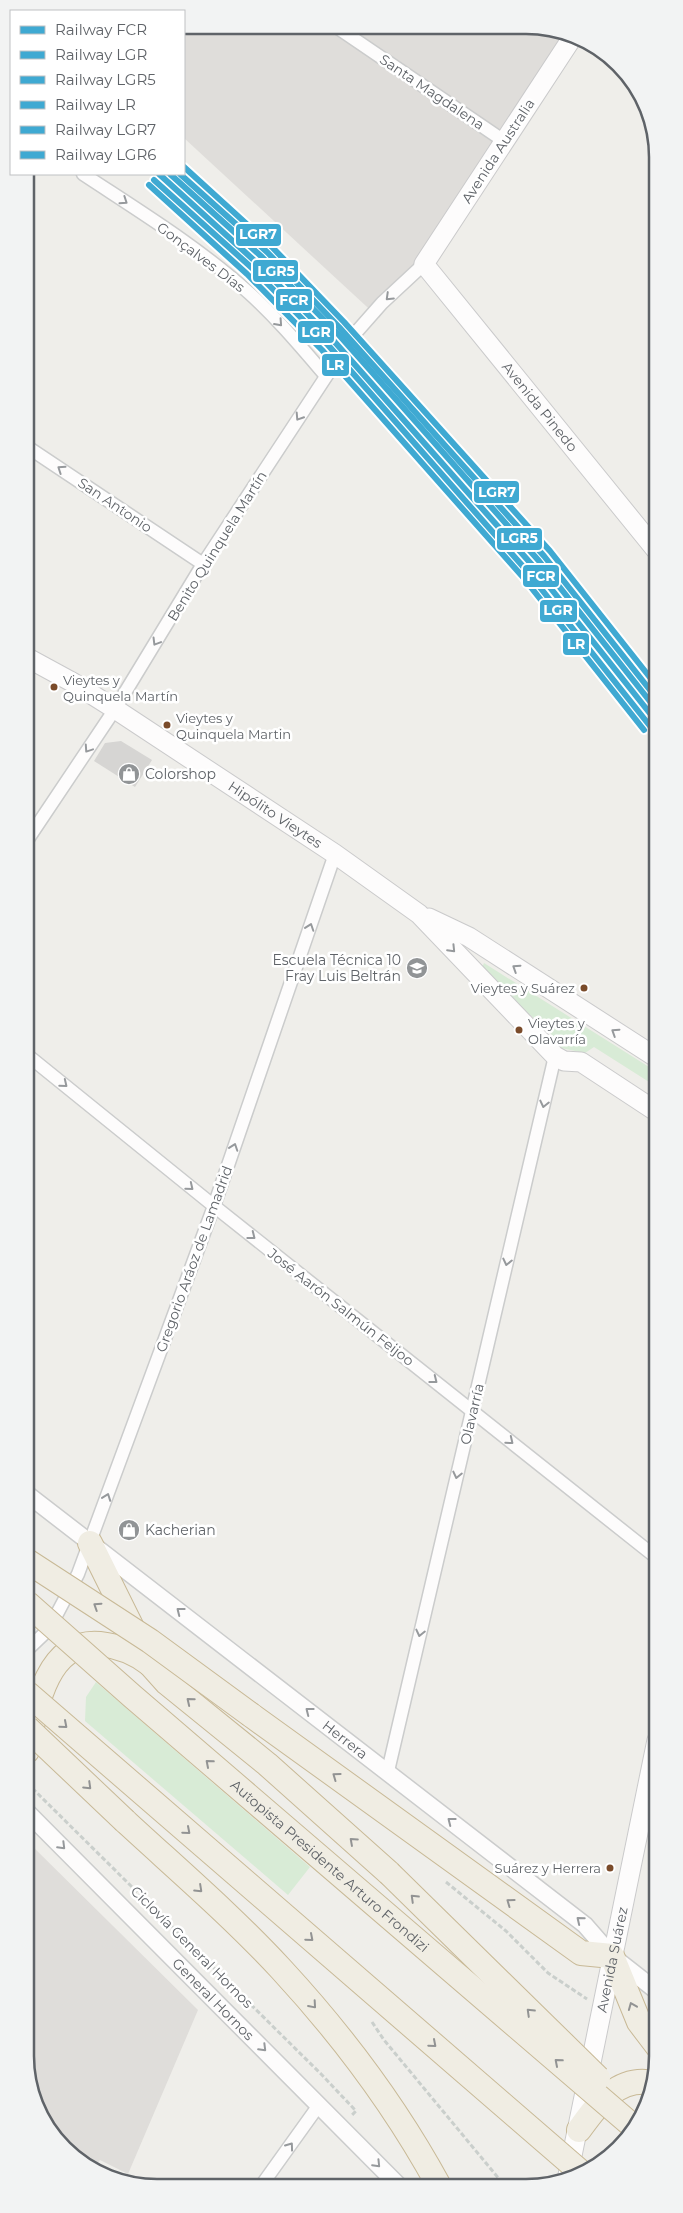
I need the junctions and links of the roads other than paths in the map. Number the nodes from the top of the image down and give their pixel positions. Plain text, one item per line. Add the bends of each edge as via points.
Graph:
1 (347, 34) edge
2 (570, 41) edge
3 (504, 141) junction
4 (84, 175) edge
5 (424, 264) junction
6 (326, 376) junction
7 (34, 451) edge
8 (649, 541) edge
9 (204, 564) junction
10 (34, 662) edge
11 (115, 709) junction
12 (34, 830) edge
13 (335, 854) junction
14 (419, 914) junction
15 (649, 1053) edge
16 (555, 1056) junction
17 (34, 1060) edge
18 (649, 1107) edge
19 (214, 1206) junction
20 (472, 1410) junction
21 (34, 1499) edge
22 (90, 1543) junction
23 (649, 1552) edge
24 (34, 1566) edge
25 (34, 1609) edge
26 (34, 1644) edge
27 (150, 1664) junction
28 (34, 1699) edge
29 (34, 1718) edge
30 (34, 1735) edge
31 (388, 1772) junction
32 (649, 1778) edge
33 (34, 1819) edge
34 (612, 1956) junction
35 (649, 1985) edge
36 (649, 2035) edge
37 (646, 2083) edge
38 (319, 2105) junction
39 (635, 2114) edge
40 (629, 2124) edge
41 (579, 2130) junction
42 (576, 2168) edge
43 (569, 2171) edge
44 (266, 2179) edge
45 (392, 2179) edge
46 (435, 2179) edge

1 - 3 street, Santa Magdalena
2 - 3 main road, Avenida Australia
3 - 5 main road, Avenida Australia
4 -> 6 street, Gonçalves Días via 239,284 269,312
5 -> 6 street, Benito Quinquela Martín via 363,324
5 - 8 main road, Avenida Pinedo
6 -> 9 street, Benito Quinquela Martín
9 -> 7 street, San Antonio
9 -> 11 street, Benito Quinquela Martín
10 - 11 main road, Hipólito Vieytes
11 -> 12 street, Benito Quinquela Martín
11 - 13 main road, Hipólito Vieytes
13 - 14 main road, Hipólito Vieytes
19 -> 13 street, Gregorio Aráoz de Lamadrid
15 -> 14 main road, Hipólito Vieytes via 469,937
14 -> 16 main road, Hipólito Vieytes
16 - 18 main road via 564,1061 581,1062
16 -> 20 street, Olavarría
17 -> 19 street, José Aarón Salmún Feijoo
19 -> 20 street, José Aarón Salmún Feijoo
22 -> 19 street, Gregorio Aráoz de Lamadrid
20 -> 23 street, José Aarón Salmún Feijoo
20 -> 31 street, Olavarría
21 - 22 street, Herrera
22 - 26 street, Gregorio Aráoz de Lamadrid via 53,1623
22 - 27 highway
31 -> 22 street, Herrera
34 -> 24 highway, bridge via 581,1952 157,1646
40 -> 25 highway, Autopista Presidente Arturo Frondizi, bridge
27 - 29 highway via 113,1645 87,1643 74,1647 58,1661 46,1680
39 -> 27 highway, bridge via 389,1873 267,1764 167,1683
28 -> 42 highway, bridge
30 -> 46 highway, bridge via 265,1952 341,2037 403,2123
34 -> 31 street, Herrera via 585,1925
32 - 34 main road, Avenida Suárez
33 -> 38 street, General Hornos
34 - 35 street, Herrera
36 -> 34 highway via 639,2022
34 - 41 main road, Avenida Suárez
37 - 41 highway via 636,2082 610,2093 595,2106
44 -> 38 street
38 -> 45 street, General Hornos
41 - 43 main road, Avenida Suárez

